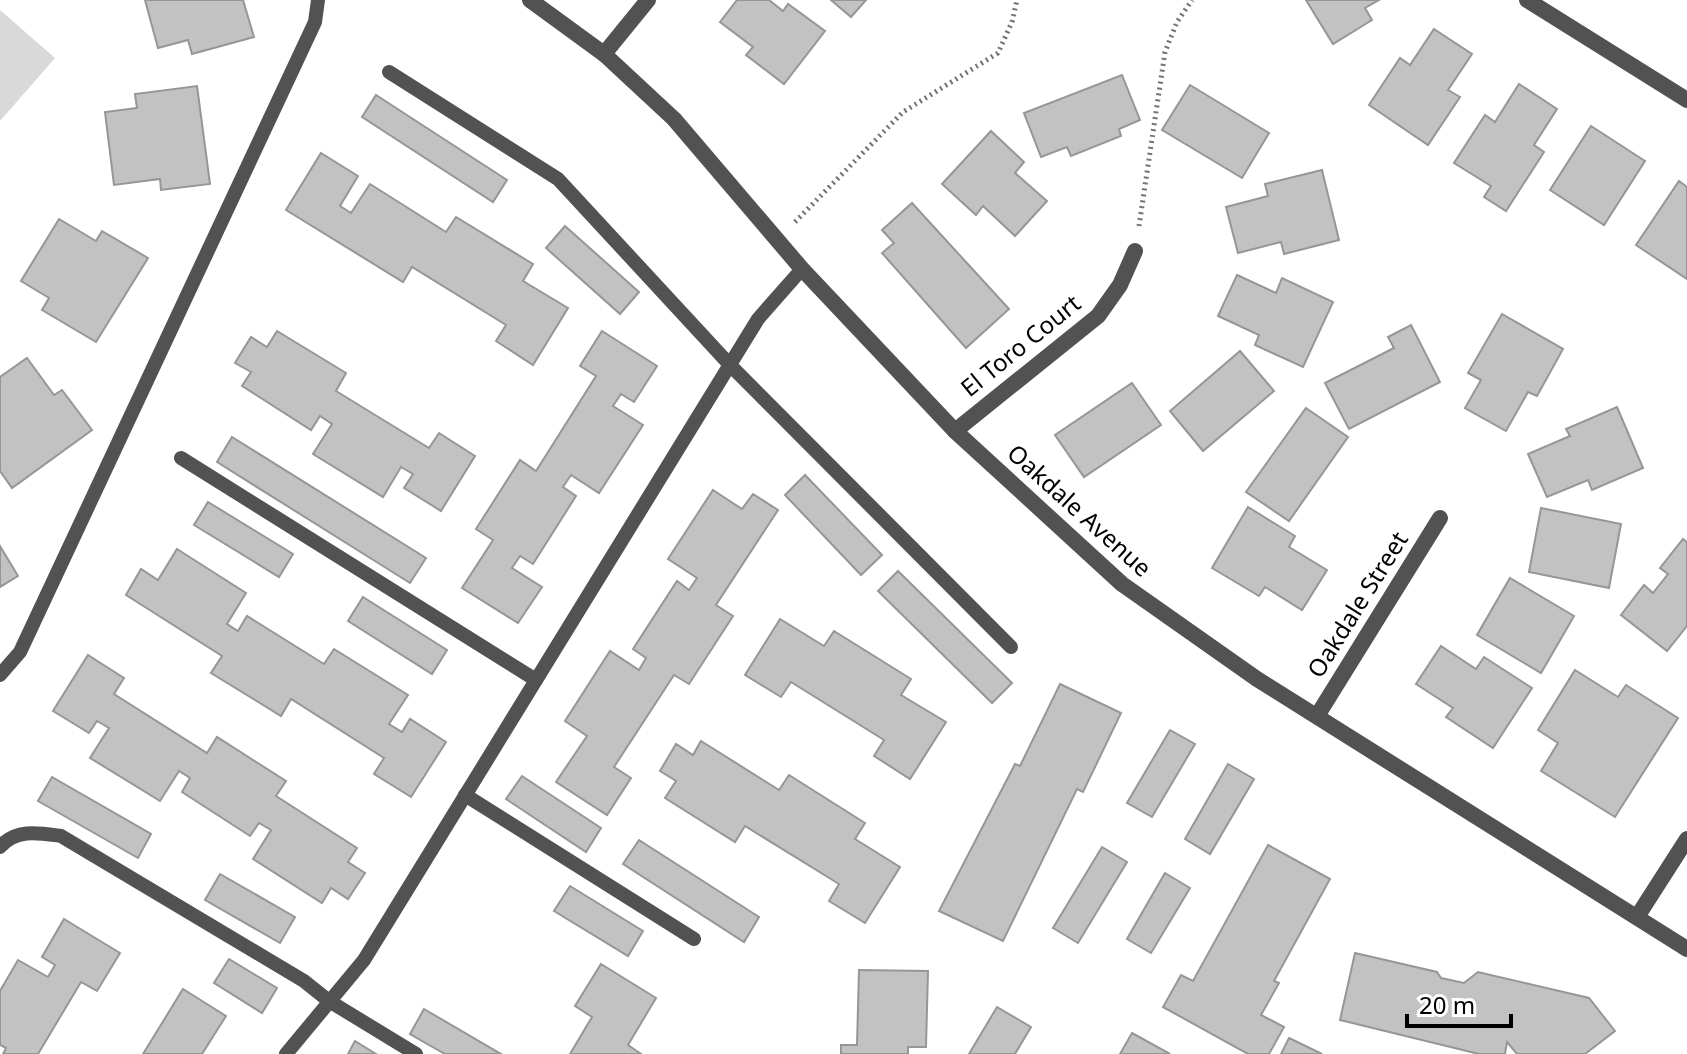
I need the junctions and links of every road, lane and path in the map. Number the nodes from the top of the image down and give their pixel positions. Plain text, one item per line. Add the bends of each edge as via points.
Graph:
1 (318, 0) edge
2 (530, 0) edge
3 (648, 0) edge
4 (1017, 0) edge
5 (1192, 0) edge
6 (1527, 0) edge
7 (604, 54) junction
8 (389, 72) dead end
9 (1687, 100) edge
10 (777, 240) junction
11 (1135, 251) joint
12 (802, 269) junction
13 (730, 365) junction
14 (955, 431) junction
15 (181, 458) dead end
16 (1440, 518) dead end
17 (1011, 647) dead end
18 (0, 675) edge
19 (536, 680) junction
20 (1317, 716) junction
21 (465, 795) junction
22 (1687, 839) edge
23 (0, 847) edge
24 (1637, 917) junction
25 (694, 939) dead end
26 (1687, 949) edge
27 (329, 1001) junction
28 (286, 1054) edge
29 (416, 1054) edge

1 - 18 lane via 315,22 20,652
2 - 7 street, Oakdale Avenue
3 - 7 street
4 - 10 path via 998,53 903,112
5 - 11 path via 1165,52
6 - 9 street
7 - 10 street, Oakdale Avenue via 674,119
8 - 13 lane via 558,179
10 - 12 street, Oakdale Avenue
11 - 14 street, El Toro Court via 1098,316
12 - 13 lane via 758,319
12 - 14 street, Oakdale Avenue
13 - 17 lane
13 - 19 lane
14 - 20 street, Oakdale Avenue via 1122,584
15 - 19 lane
16 - 20 street, Oakdale Street
19 - 21 lane
20 - 24 street, Oakdale Avenue
21 - 25 lane
21 - 27 lane via 364,960
22 - 24 street
23 - 27 lane via 30,832 61,836
24 - 26 street, Oakdale Avenue
27 - 28 lane
27 - 29 lane

